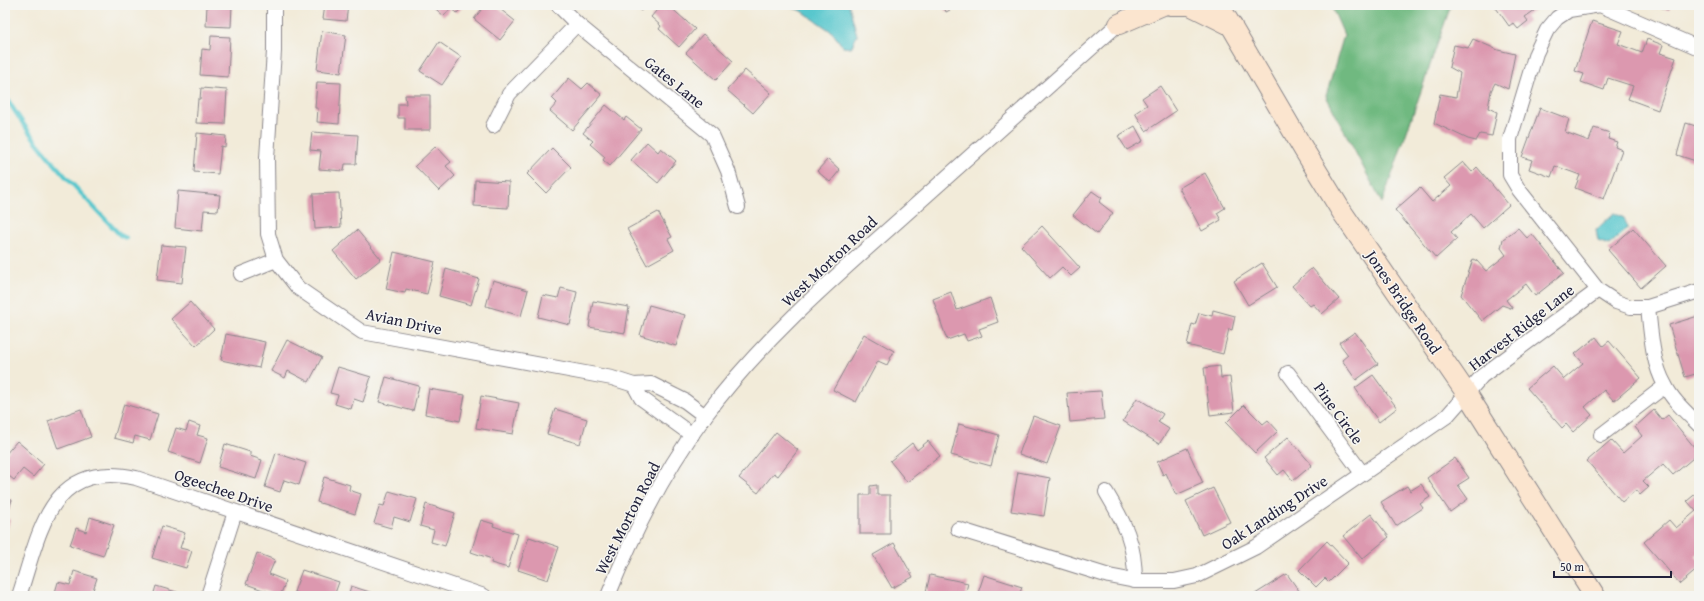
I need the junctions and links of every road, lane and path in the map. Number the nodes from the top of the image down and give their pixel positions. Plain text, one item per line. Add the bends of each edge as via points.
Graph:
1 (274, 5) edge
2 (558, 5) edge
3 (1140, 5) edge
4 (1163, 5) edge
5 (1170, 5) edge
6 (1219, 5) edge
7 (577, 24) junction
8 (1119, 24) junction
9 (1232, 26) junction
10 (1699, 48) edge
11 (493, 126) dead end
12 (738, 207) dead end
13 (276, 260) junction
14 (242, 274) dead end
15 (1598, 290) junction
16 (1699, 291) edge
17 (1648, 307) junction
18 (1288, 373) dead end
19 (634, 385) junction
20 (1665, 386) junction
21 (1467, 394) junction
22 (705, 416) junction
23 (1699, 425) edge
24 (692, 435) junction
25 (1601, 435) dead end
26 (1362, 473) junction
27 (1106, 492) dead end
28 (236, 512) junction
29 (958, 530) dead end
30 (1135, 581) junction
31 (480, 595) edge
32 (18, 596) edge
33 (208, 596) edge
34 (608, 596) edge
35 (1595, 596) edge

1 - 13 street, Avian Drive via 274,51 267,158 268,234
2 - 7 street, Gates Lane
3 - 8 street, West Morton Road
4 - 8 main road
5 - 9 main road via 1190,6
6 - 9 main road, Jones Bridge Road
7 - 11 street via 508,94
7 - 12 street, Gates Lane via 712,134 728,171
8 - 22 street, West Morton Road via 810,300 751,359
9 - 21 main road, Jones Bridge Road via 1342,212
10 - 15 street, Harvest Ridge Lane via 1600,5 1569,10 1557,18 1547,30 1536,53 1510,139 1510,175
13 - 14 street
13 - 19 street, Avian Drive via 298,288 362,332 604,377
15 - 17 street, Harvest Ridge Lane via 1616,302 1631,307
15 - 21 street, Harvest Ridge Lane via 1482,376
16 - 17 street, Harvest Ridge Lane
17 - 20 street via 1652,348
18 - 26 street, Pine Circle
19 - 22 street, Avian Drive via 651,384
19 - 24 street via 641,398
20 - 23 street
20 - 25 street
21 - 26 street, Oak Landing Drive via 1447,416
21 - 35 main road, Jones Bridge Road
22 - 24 street, West Morton Road
24 - 34 street, West Morton Road via 661,484 625,552
26 - 30 street, Oak Landing Drive via 1256,547 1214,569 1174,581
27 - 30 street via 1126,527 1135,559
28 - 31 street, Ogeechee Drive
28 - 32 street, Ogeechee Drive via 136,478 102,475 87,478 73,484 51,508 43,522
28 - 33 street
29 - 30 street, Oak Landing Drive via 1075,566

